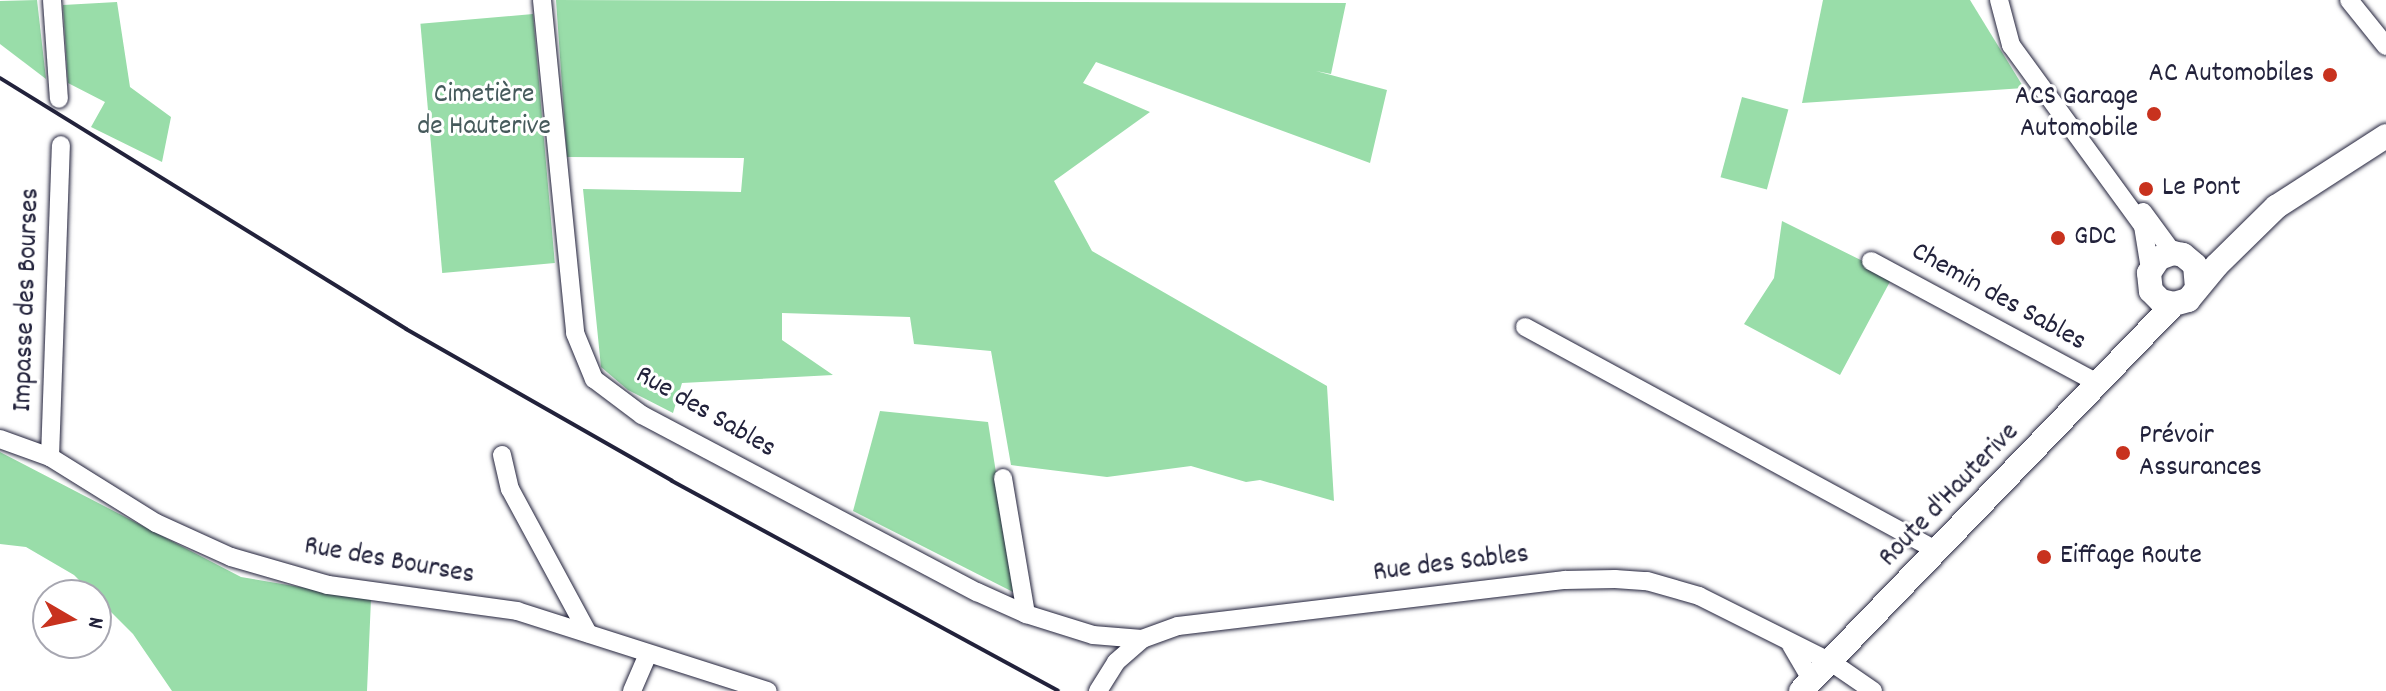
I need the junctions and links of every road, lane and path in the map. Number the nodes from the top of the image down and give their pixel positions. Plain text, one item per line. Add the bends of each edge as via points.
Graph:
1 (52, 0) edge
2 (542, 0) edge
3 (1999, 0) edge
4 (2349, 0) edge
5 (2386, 46) edge
6 (59, 99) dead end
7 (2386, 136) edge
8 (61, 145) dead end
9 (2116, 184) junction
10 (2267, 215) junction
11 (2178, 254) junction
12 (1871, 261) dead end
13 (2151, 280) junction
14 (2197, 288) junction
15 (2174, 304) junction
16 (1525, 327) dead end
17 (2106, 378) junction
18 (0, 439) edge
19 (502, 455) dead end
20 (50, 457) junction
21 (1003, 478) dead end
22 (1938, 551) junction
23 (1026, 614) junction
24 (588, 633) junction
25 (1093, 635) junction
26 (1142, 639) junction
27 (1791, 645) junction
28 (648, 654) junction
29 (1116, 662) junction
30 (1831, 662) junction
31 (1806, 686) edge
32 (632, 691) edge
33 (768, 691) edge
34 (1098, 691) edge
35 (1873, 691) edge

1 - 6 street
2 - 23 street, Rue des Sables via 575,333 594,379 642,415
3 - 9 street via 2011,45
4 - 5 street
7 - 10 main road
8 - 20 street, Impasse des Bourses
9 - 11 street
9 - 13 street via 2143,226
10 - 11 main road via 2222,246
10 - 14 main road
11 - 13 main road via 2159,258
11 - 14 main road via 2195,265
12 - 17 street, Chemin des Sables
13 - 15 main road via 2161,301
13 - 17 main road, Route d'Hauterive via 2144,313
14 - 15 main road via 2188,300
15 - 17 main road, Route d'Hauterive
16 - 22 street
17 - 22 main road, Route d'Hauterive
18 - 20 street, Rue des Bourses
19 - 24 street via 510,489
20 - 24 street, Rue des Bourses via 156,523 231,557 328,585 517,611
21 - 23 street
22 - 30 main road, Route d'Hauterive
23 - 25 street, Rue des Sables
24 - 28 street, Rue des Bourses
25 - 26 street, Rue des Sables
25 - 29 street
26 - 27 street, Rue des Sables via 1178,626 1565,580 1615,579 1678,588
26 - 29 street, Rue des Sables
27 - 30 street, Rue des Sables
27 - 31 street
28 - 32 street
28 - 33 street, Rue des Bourses
29 - 34 street, Rue des Sables
30 - 31 main road, Route d'Hauterive
30 - 35 street, Rue des Sables

